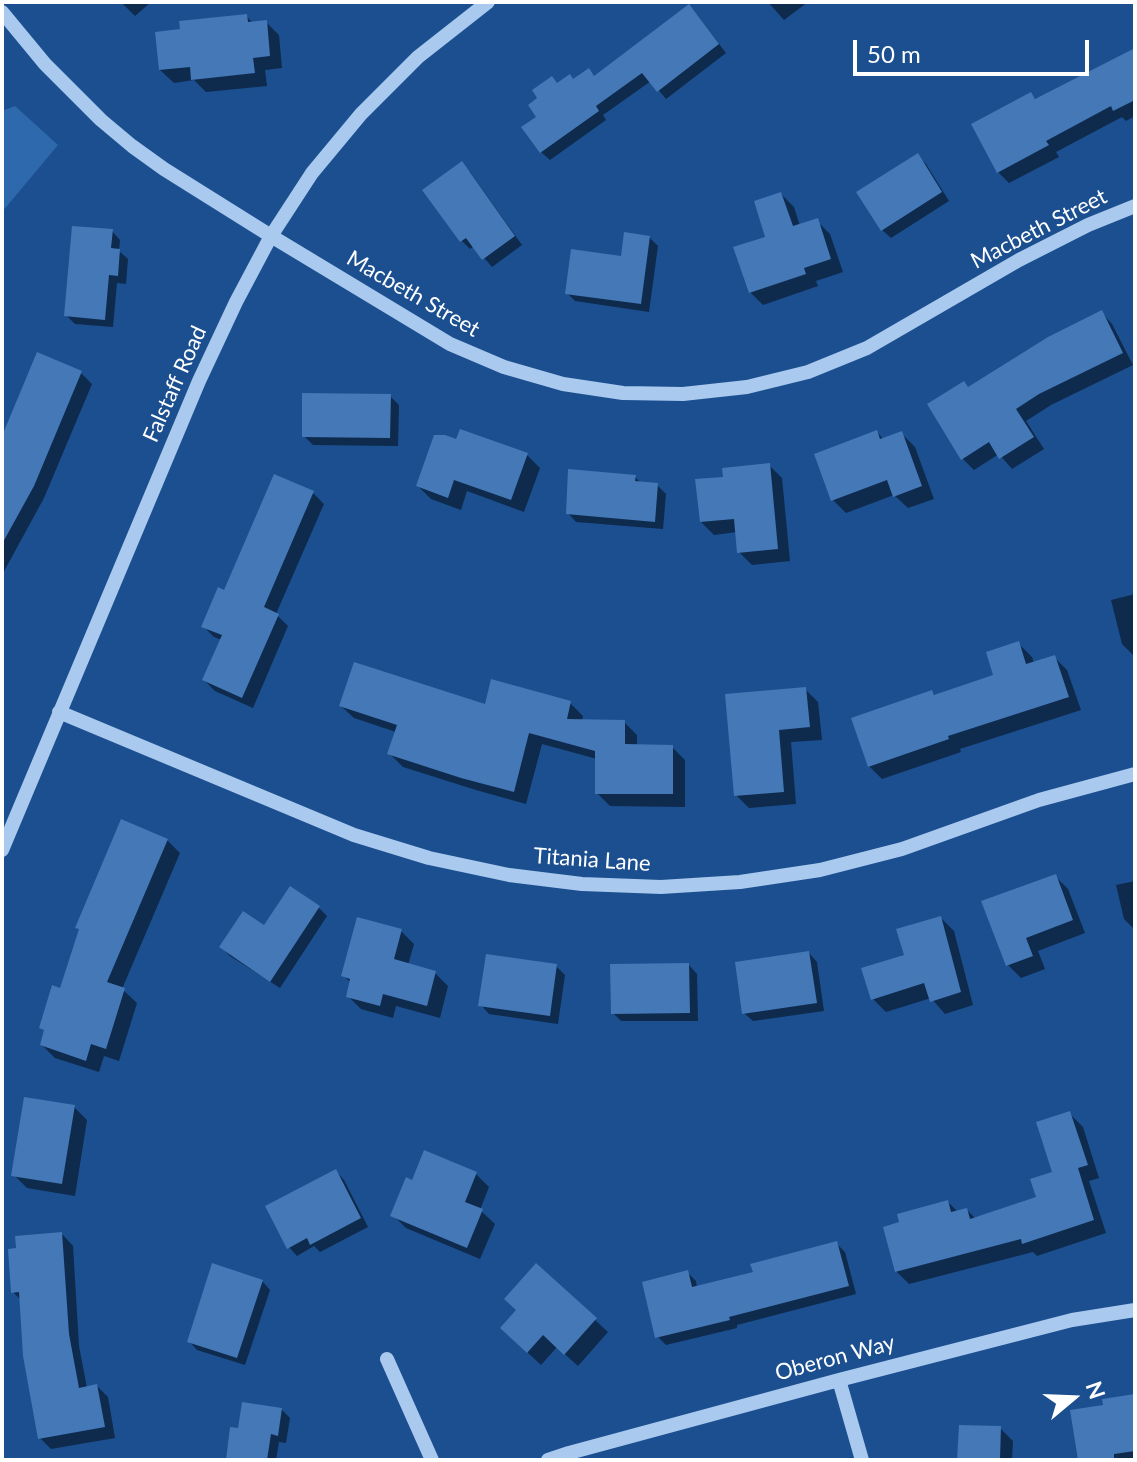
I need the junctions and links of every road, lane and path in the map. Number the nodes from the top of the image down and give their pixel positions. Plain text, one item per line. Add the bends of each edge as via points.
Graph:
1 (488, 2) edge
2 (2, 12) edge
3 (1135, 206) edge
4 (271, 236) junction
5 (59, 712) junction
6 (1135, 774) edge
7 (2, 850) edge
8 (1135, 1310) edge
9 (387, 1359) dead end
10 (839, 1380) junction
11 (432, 1460) edge
12 (548, 1460) edge
13 (862, 1460) edge

1 - 4 street, Falstaff Road via 418,57 361,114 312,173
2 - 4 street, Macbeth Street via 45,64 132,146
3 - 4 street, Macbeth Street via 1019,260 867,348 808,372 747,387 683,394 563,384 504,367 450,344
4 - 5 street, Falstaff Road via 199,381
5 - 6 street, Titania Lane via 354,835 429,858 582,884 661,887 820,870
5 - 7 street, Falstaff Road
8 - 10 street, Oberon Way via 1072,1320
9 - 11 street
10 - 12 street, Oberon Way
10 - 13 street

